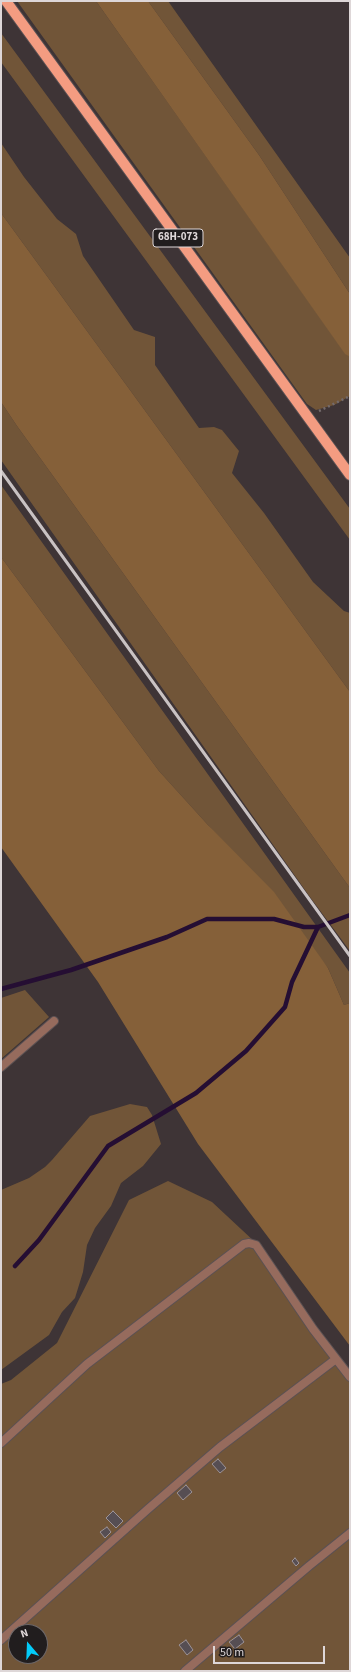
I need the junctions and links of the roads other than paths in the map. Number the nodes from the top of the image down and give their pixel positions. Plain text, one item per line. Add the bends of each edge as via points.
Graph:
1 (6, 1) edge
2 (350, 476) edge
3 (54, 1021) dead end
4 (1, 1067) edge
5 (336, 1359) junction
6 (350, 1377) edge
7 (1, 1443) edge
8 (350, 1533) edge
9 (1, 1640) edge
10 (185, 1671) edge

1 - 2 main road, 68Н-073
3 - 4 lane
5 - 6 lane
5 - 7 lane via 256,1245 244,1244 87,1364
5 - 9 lane via 220,1447
8 - 10 lane

